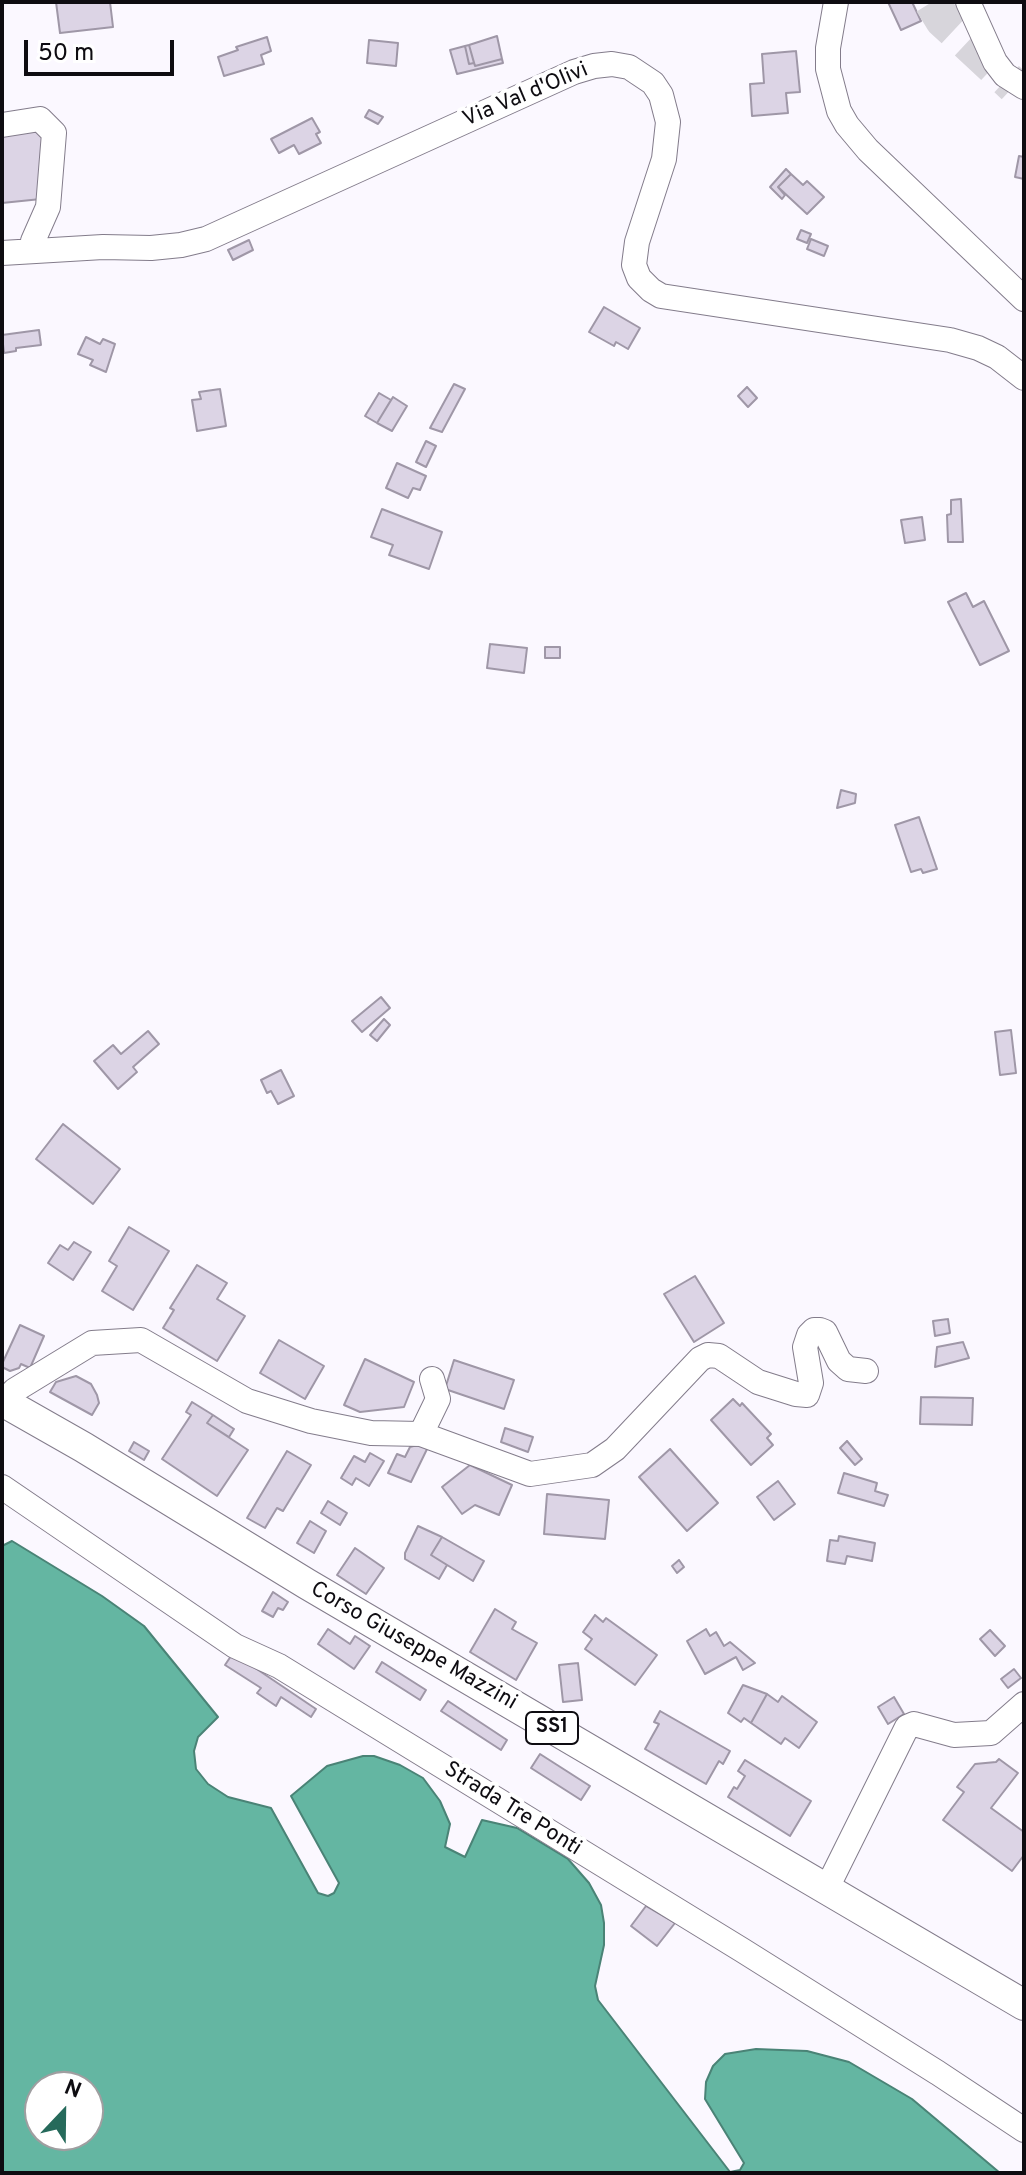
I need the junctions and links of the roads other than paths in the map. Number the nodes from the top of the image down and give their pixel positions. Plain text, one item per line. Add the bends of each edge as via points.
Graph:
1 (836, 2) edge
2 (968, 2) edge
3 (1024, 87) edge
4 (2, 125) edge
5 (34, 251) junction
6 (2, 253) edge
7 (1024, 299) edge
8 (1024, 378) edge
9 (866, 1371) dead end
10 (432, 1379) dead end
11 (758, 1382) junction
12 (2, 1402) edge
13 (780, 1407) dead end
14 (421, 1434) junction
15 (2, 1487) edge
16 (1024, 1704) edge
17 (826, 1890) junction
18 (1024, 2005) edge
19 (1024, 2130) edge

1 - 7 street via 828,69 843,118 868,150
2 - 3 street via 995,62
4 - 5 street via 40,119 54,133 48,207
5 - 6 street, Via Val d'Olivi
5 - 8 street, Via Val d'Olivi via 151,248 206,239 574,72 612,64 629,67 653,83 668,122 664,159 634,265 651,290 661,296 950,340 997,357
9 - 11 street via 848,1369 825,1332 814,1330 805,1347 811,1383 807,1395
10 - 14 street via 438,1399
11 - 13 street
11 - 14 street via 719,1356 704,1356 615,1449 592,1465 530,1474
12 - 14 street via 92,1343 141,1340 247,1401 371,1433
12 - 17 main road, Corso Giuseppe Mazzini / SS1
15 - 19 street, Strada Tre Ponti via 235,1646 279,1666 742,1950
16 - 17 street via 991,1733 954,1735 914,1724 907,1727
17 - 18 main road, Corso Giuseppe Mazzini / SS1

